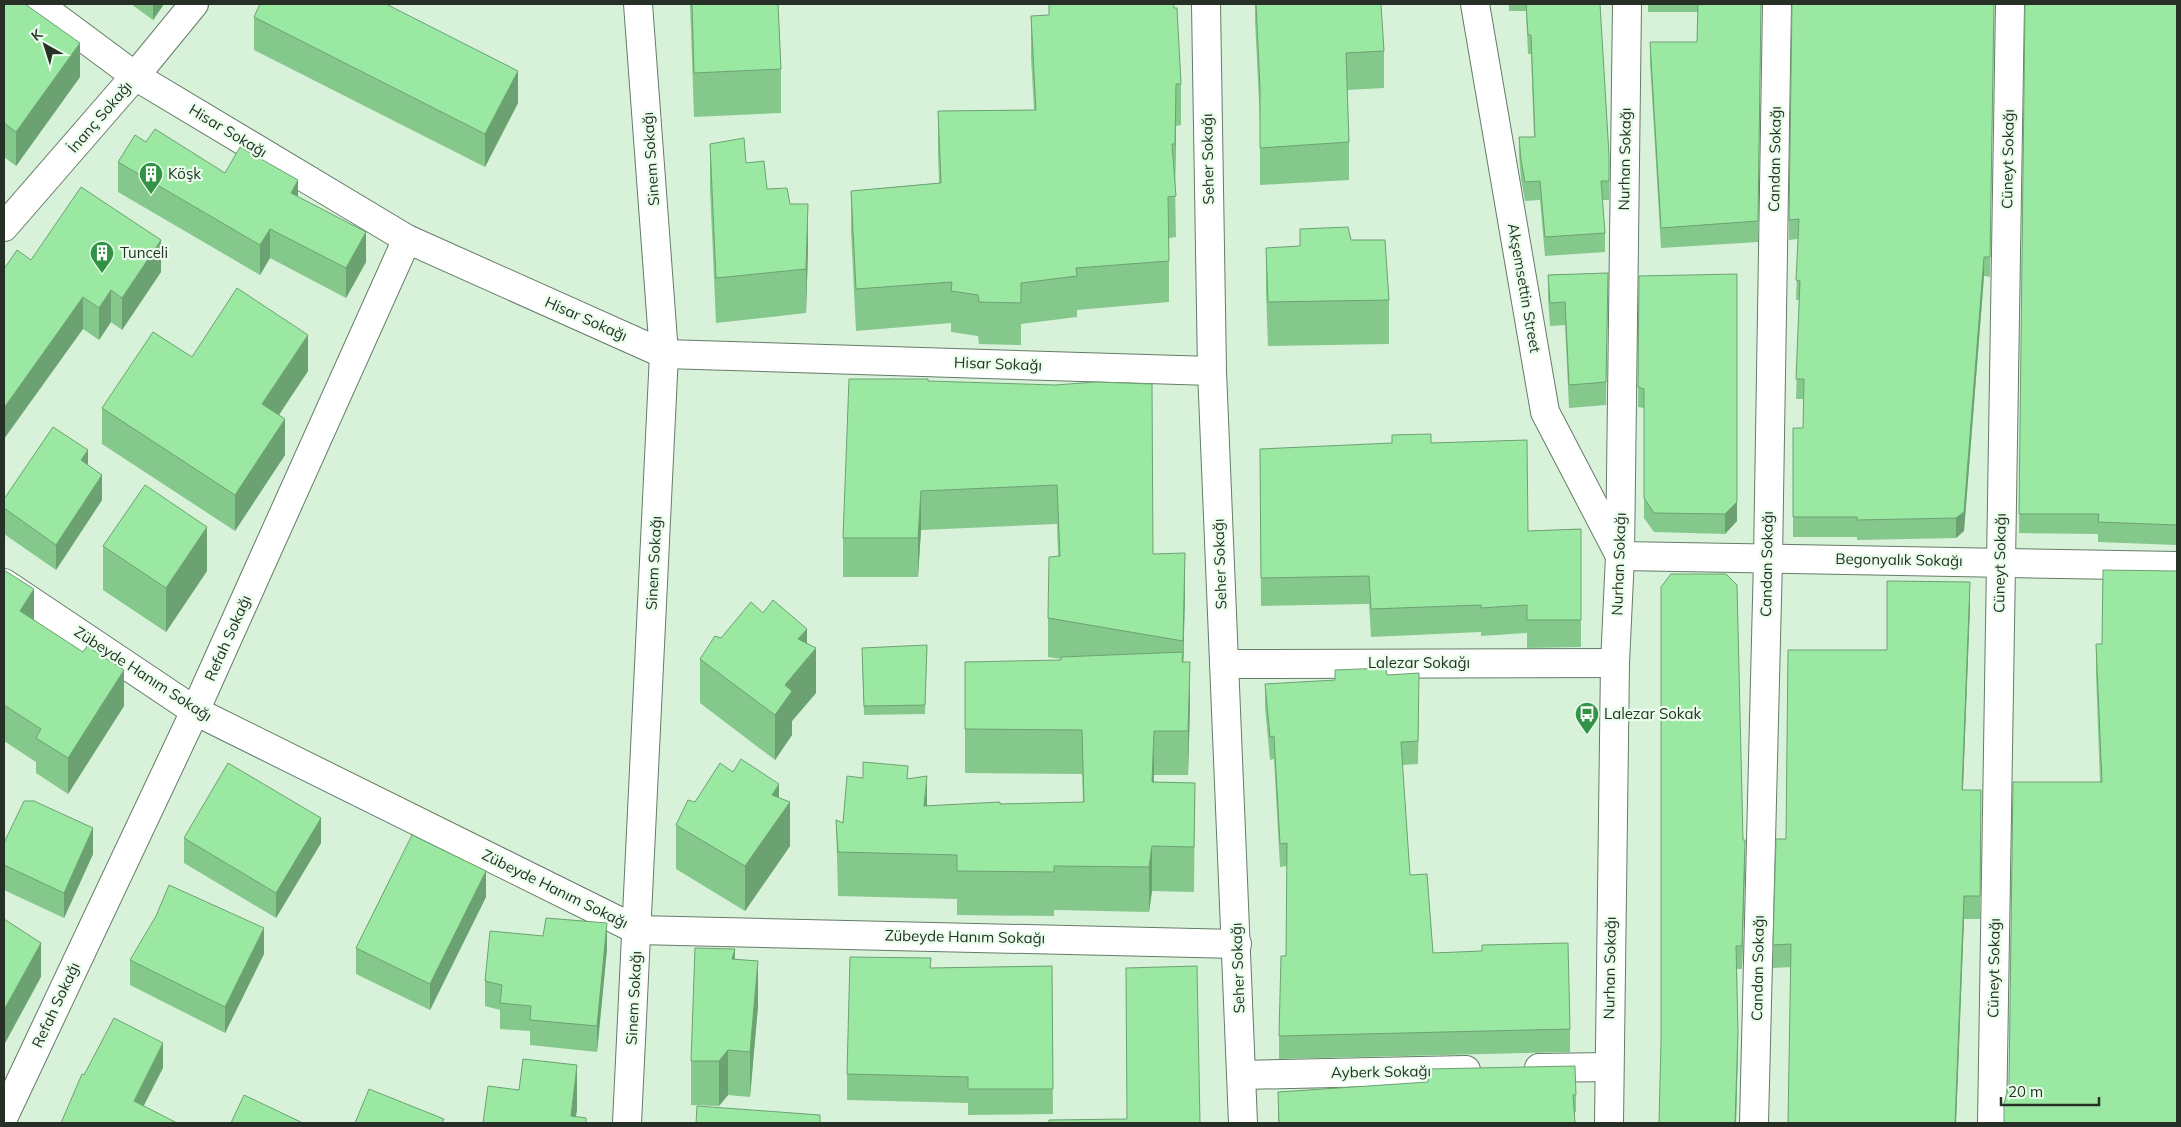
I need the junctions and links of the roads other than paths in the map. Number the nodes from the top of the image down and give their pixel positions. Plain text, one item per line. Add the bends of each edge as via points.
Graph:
1 (38, 4) edge
2 (194, 4) edge
3 (638, 4) edge
4 (1206, 4) edge
5 (1475, 4) edge
6 (1627, 4) edge
7 (1777, 4) edge
8 (2010, 4) edge
9 (135, 76) junction
10 (4, 227) edge
11 (407, 239) junction
12 (664, 354) junction
13 (1212, 371) junction
14 (1620, 556) junction
15 (1768, 559) junction
16 (2000, 562) junction
17 (2177, 566) edge
18 (4, 583) edge
19 (1615, 662) junction
20 (1224, 664) junction
21 (195, 711) junction
22 (637, 930) junction
23 (1237, 944) junction
24 (1609, 1067) junction
25 (1242, 1075) junction
26 (4, 1116) edge
27 (627, 1123) edge
28 (1243, 1123) edge
29 (1609, 1123) edge
30 (1754, 1123) edge
31 (1992, 1123) edge

1 - 9 street, Hisar Sokağı
2 - 9 street, İnanç Sokağı
3 - 12 street, Sinem Sokağı
4 - 13 street, Seher Sokağı
5 - 14 street, Akşemsettin Street via 1546,412
6 - 14 street, Nurhan Sokağı
7 - 15 street, Candan Sokağı
8 - 16 street, Cüneyt Sokağı
9 - 10 street, İnanç Sokağı
9 - 11 street, Hisar Sokağı
11 - 12 street, Hisar Sokağı
11 - 21 street, Refah Sokağı
12 - 13 street, Hisar Sokağı
12 - 22 street, Sinem Sokağı
13 - 20 street, Seher Sokağı
14 - 15 street, Begonyalık Sokağı
14 - 19 street, Nurhan Sokağı
15 - 16 street, Begonyalık Sokağı
15 - 30 street, Candan Sokağı
16 - 17 street, Begonyalık Sokağı
16 - 31 street, Cüneyt Sokağı
18 - 21 street, Zübeyde Hanım Sokağı
19 - 20 street, Lalezar Sokağı
19 - 24 street, Nurhan Sokağı
20 - 23 street, Seher Sokağı
21 - 22 street, Zübeyde Hanım Sokağı
21 - 26 street, Refah Sokağı
22 - 23 street, Zübeyde Hanım Sokağı
22 - 27 street, Sinem Sokağı
23 - 25 street, Seher Sokağı
24 - 25 street, Ayberk Sokağı
24 - 29 street, Nurhan Sokağı
25 - 28 street, Seher Sokağı

